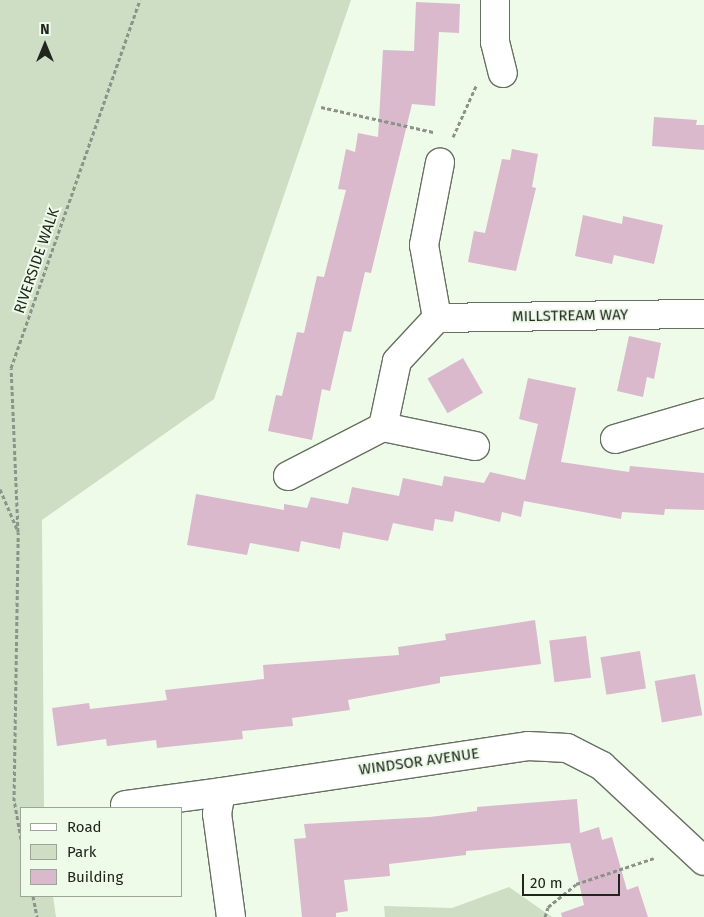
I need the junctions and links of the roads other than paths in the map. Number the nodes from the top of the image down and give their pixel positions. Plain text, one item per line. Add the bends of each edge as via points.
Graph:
1 (495, 0) edge
2 (503, 73) dead end
3 (440, 163) dead end
4 (704, 314) edge
5 (437, 318) junction
6 (704, 413) edge
7 (383, 427) junction
8 (615, 439) dead end
9 (475, 446) dead end
10 (288, 476) dead end
11 (221, 792) junction
12 (124, 805) dead end
13 (695, 854) edge
14 (231, 917) edge

1 - 2 street via 495,42
3 - 5 street via 424,245
4 - 5 street, MILLSTREAM WAY
5 - 7 street via 397,362
6 - 8 street
7 - 9 street
7 - 10 street
11 - 12 street, WINDSOR AVENUE
11 - 13 street, WINDSOR AVENUE via 528,746 567,748 602,766
11 - 14 street via 218,822

